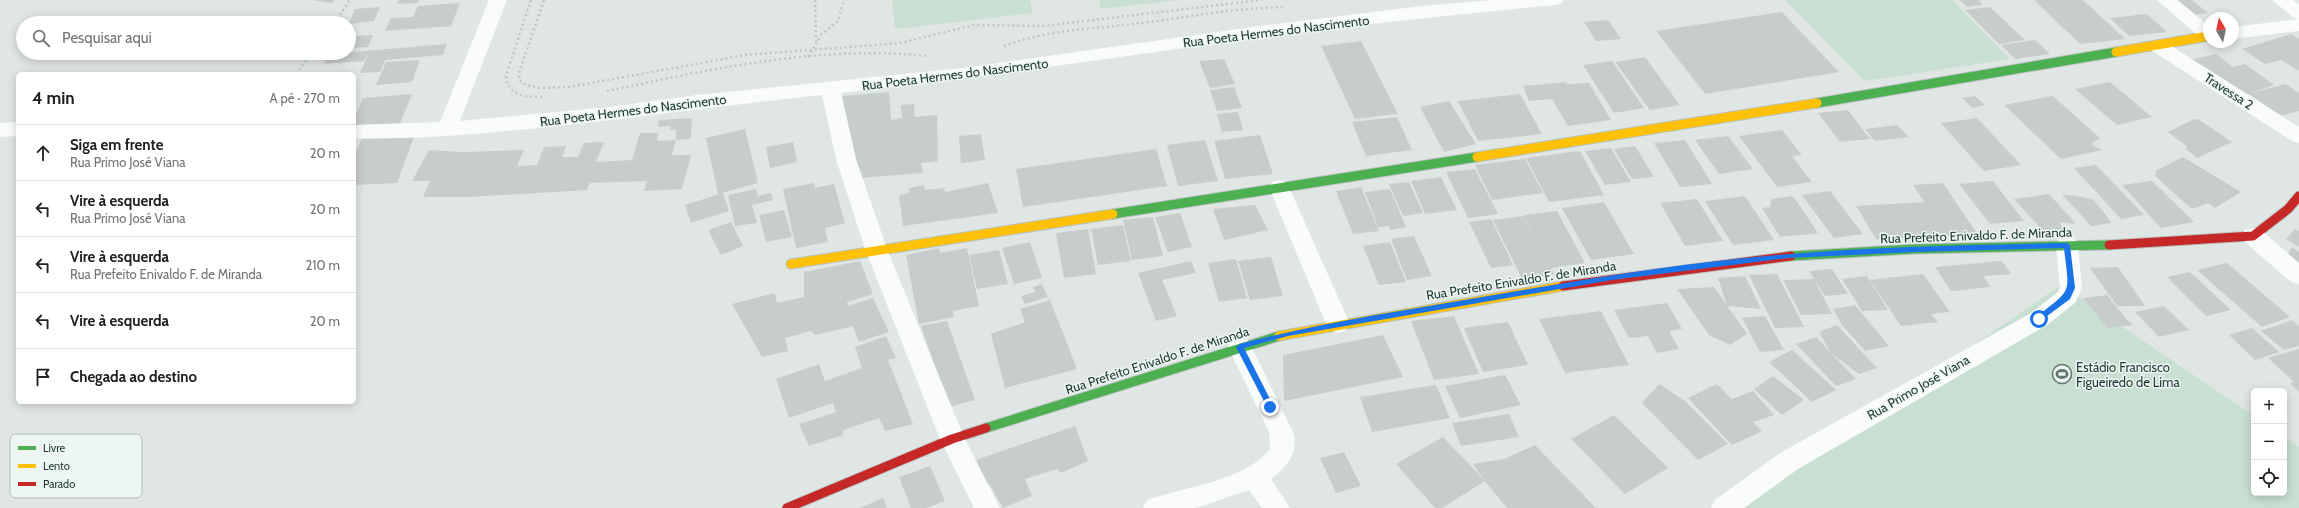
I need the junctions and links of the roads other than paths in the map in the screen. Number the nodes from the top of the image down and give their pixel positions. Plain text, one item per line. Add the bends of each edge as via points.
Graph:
1 (498, 0) edge
2 (1555, 0) edge
3 (2166, 0) edge
4 (2281, 0) edge
5 (2299, 13) edge
6 (2299, 25) edge
7 (2203, 31) edge
8 (2239, 32) edge
9 (2203, 37) edge
10 (2158, 46) junction
11 (830, 88) junction
12 (16, 129) edge
13 (0, 130) edge
14 (447, 130) junction
15 (356, 132) edge
16 (2299, 136) edge
17 (1279, 187) junction
18 (2299, 196) edge
19 (2253, 236) junction
20 (2067, 245) junction
21 (876, 249) junction
22 (791, 264) dead end
23 (2299, 276) edge
24 (1338, 324) junction
25 (1240, 347) junction
26 (952, 439) junction
27 (1254, 476) junction
28 (787, 508) edge
29 (987, 508) edge
30 (1156, 508) edge
31 (1277, 508) edge
32 (1724, 508) edge

1 - 14 street
2 - 11 street, Rua Poeta Hermes do Nascimento via 1422,12 971,73
3 - 7 street
4 - 5 street
6 - 8 street
9 - 10 street
10 - 16 street, Travessa 2
10 - 17 street via 1602,138
11 - 14 street, Rua Poeta Hermes do Nascimento
11 - 21 street via 846,159
12 - 13 street
14 - 15 street, Rua Poeta Hermes do Nascimento
17 - 21 street
17 - 24 street
18 - 19 street via 2288,209
19 - 20 street, Rua Prefeito Enivaldo F. de Miranda
19 - 23 street
20 - 24 street, Rua Prefeito Enivaldo F. de Miranda via 1915,249 1789,256 1612,278
20 - 32 street, Rua Primo José Viana via 2071,288 2067,297 2039,319 1789,461
21 - 22 street
21 - 26 street
24 - 25 street, Rua Prefeito Enivaldo F. de Miranda
25 - 26 street, Rua Prefeito Enivaldo F. de Miranda
25 - 27 street via 1283,440 1281,454 1263,472
26 - 28 street, Rua Prefeito Enivaldo F. de Miranda
26 - 29 street
27 - 30 street
27 - 31 street

